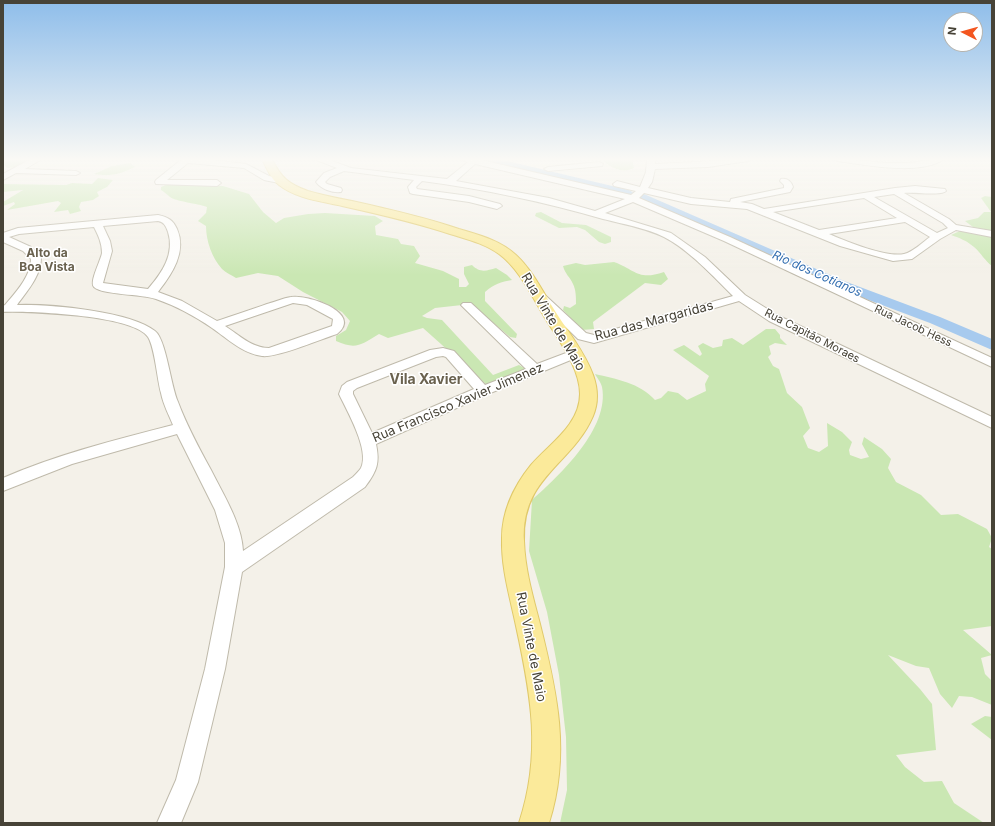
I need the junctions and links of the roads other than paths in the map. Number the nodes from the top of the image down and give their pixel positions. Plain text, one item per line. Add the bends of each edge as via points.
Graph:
1 (323, 198) edge
2 (458, 198) edge
3 (527, 198) edge
4 (632, 198) joint
5 (677, 198) edge
6 (748, 198) edge
7 (855, 198) edge
8 (869, 198) edge
9 (906, 198) edge
10 (728, 204) junction
11 (497, 206) dead end
12 (764, 211) junction
13 (597, 213) junction
14 (907, 219) junction
15 (97, 224) junction
16 (952, 227) junction
17 (819, 233) junction
18 (992, 234) edge
19 (3, 237) edge
20 (937, 237) junction
21 (536, 292) junction
22 (151, 293) junction
23 (741, 297) junction
24 (467, 305) dead end
25 (6, 308) edge
26 (216, 325) junction
27 (574, 354) junction
28 (992, 363) edge
29 (535, 370) junction
30 (483, 391) junction
31 (992, 423) edge
32 (182, 428) junction
33 (368, 442) junction
34 (3, 485) edge
35 (234, 567) junction
36 (169, 823) edge
37 (534, 823) edge

1 - 21 main road, Rua Vinte de Maio via 481,239 512,258
2 - 11 street
3 - 13 street, Rua Capitão Moraes
4 - 13 street
4 - 28 street, Rua Jacob Hess
5 - 10 street
6 - 10 street
7 - 12 street
8 - 14 street
9 - 16 street
10 - 12 street
12 - 17 street
13 - 23 street, Rua Capitão Moraes via 668,235 701,259
14 - 17 street
14 - 20 street
15 - 19 street via 18,231
15 - 22 street via 108,248 106,261 97,280 98,284 105,288
15 - 22 street via 158,218 168,220 176,239 175,254 167,271
16 - 18 street
16 - 20 street via 952,230
17 - 20 street via 868,252 893,258 908,257
19 - 25 street via 27,249 36,258 36,267 25,287
21 - 23 street, Rua das Margaridas via 582,336 594,339
21 - 27 main road, Rua Vinte de Maio
22 - 26 street via 178,303
23 - 31 street, Rua Capitão Moraes via 772,318
24 - 29 street
25 - 32 street via 74,312 122,320 142,327 153,335 168,395
26 - 26 street via 292,300 309,301 338,317 339,321 333,331 270,352 252,350
27 - 29 street, Rua Francisco Xavier Jimenez
27 - 37 main road, Rua Vinte de Maio via 585,376 589,392 588,408 580,424 531,479 519,502 514,520 512,545 516,576 539,678 546,733 547,774
29 - 30 street, Rua Francisco Xavier Jimenez
30 - 33 street, Rua Francisco Xavier Jimenez
30 - 33 street via 450,354 444,352 352,385 346,394
32 - 34 street via 86,453
32 - 35 street via 223,510 234,543
33 - 35 street, Rua Francisco Xavier Jimenez via 371,458 369,471 359,482
35 - 36 street via 215,669 187,782

